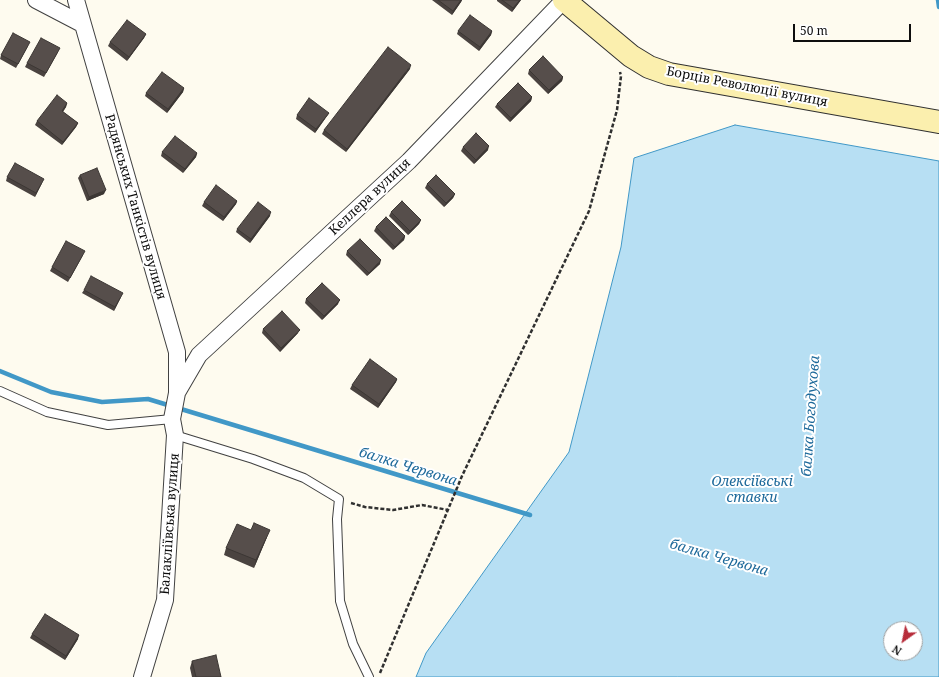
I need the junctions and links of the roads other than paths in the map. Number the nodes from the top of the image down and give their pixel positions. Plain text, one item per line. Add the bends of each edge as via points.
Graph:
1 (36, 0) edge
2 (76, 0) edge
3 (564, 0) edge
4 (82, 24) junction
5 (934, 121) edge
6 (0, 391) edge
7 (177, 393) junction
8 (172, 420) junction
9 (175, 435) junction
10 (142, 677) edge
11 (369, 677) edge

1 - 4 street
2 - 4 street, Радянських Танкістів вулиця
3 - 5 street, Борців Революції вулиця via 631,56 669,74
3 - 7 street, Келлера вулиця via 409,161 199,355
4 - 7 street, Радянських Танкістів вулиця via 177,352
6 - 8 lane via 47,412 108,425
7 - 8 street, Балакліївська вулиця
8 - 9 street, Балакліївська вулиця
9 - 10 street, Балакліївська вулиця via 165,600
9 - 11 lane via 304,478 339,499 337,519 340,601 353,644

